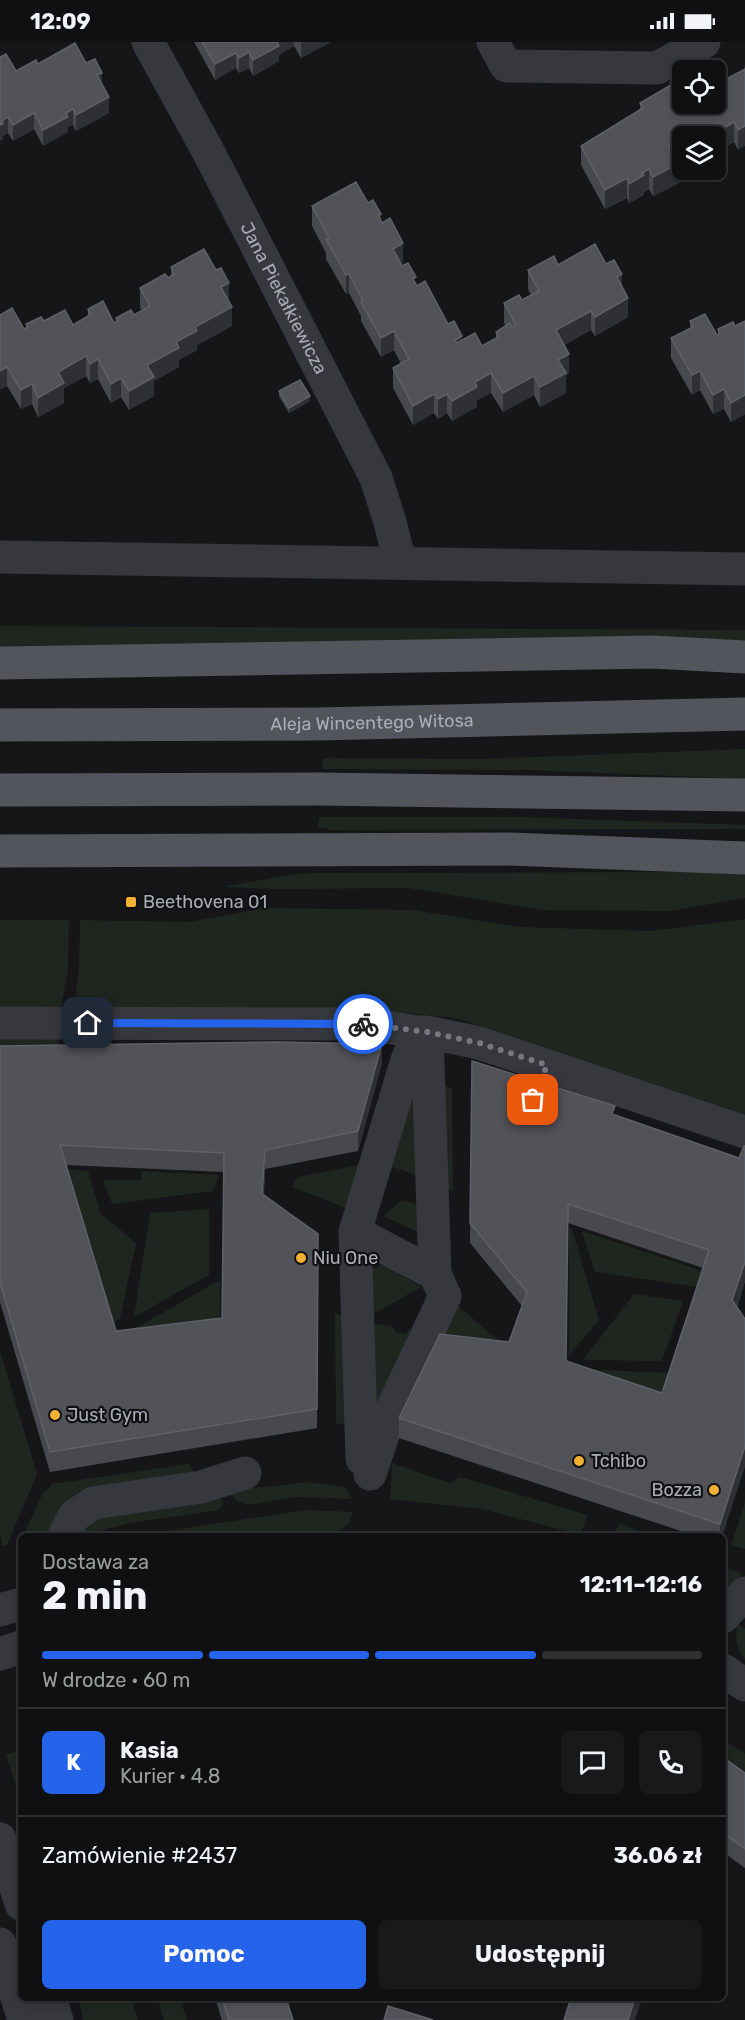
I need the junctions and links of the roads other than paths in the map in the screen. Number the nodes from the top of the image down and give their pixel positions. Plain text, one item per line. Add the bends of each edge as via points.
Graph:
1 (148, 42) edge
2 (493, 42) edge
3 (704, 42) edge
4 (0, 557) edge
5 (400, 562) junction
6 (745, 569) edge
7 (745, 657) edge
8 (0, 663) edge
9 (745, 714) edge
10 (0, 725) edge
11 (0, 790) edge
12 (745, 795) edge
13 (0, 851) edge
14 (745, 858) edge
15 (0, 1023) edge
16 (423, 1032) junction
17 (547, 1065) junction
18 (535, 1096) edge
19 (745, 1131) edge
20 (355, 1232) junction
21 (435, 1274) junction
22 (245, 1473) dead end
23 (66, 1533) edge
24 (745, 1593) edge
25 (18, 1605) edge
26 (0, 1610) edge
27 (726, 1614) edge
28 (18, 1648) edge
29 (0, 1654) edge
30 (726, 1672) edge
31 (745, 1684) edge
32 (0, 1839) edge
33 (18, 1895) edge
34 (0, 1944) edge
35 (51, 2001) edge
36 (24, 2020) edge
37 (57, 2020) edge

1 - 5 street, Jana Piekałkiewicza via 376,478
2 - 3 street via 506,66 657,68
4 - 5 street
5 - 6 street
7 - 8 main road via 652,652
9 - 10 main road, Aleja Wincentego Witosa via 318,724
11 - 12 main road via 318,789
13 - 14 main road via 509,849
15 - 16 street via 366,1024
16 - 17 street via 479,1043
16 - 20 street via 407,1060
16 - 21 street
17 - 18 street
17 - 19 street
20 - 21 street
20 - 21 street via 366,1466 445,1296
22 - 23 street via 201,1487 93,1503 74,1516
24 - 27 street
25 - 26 street
28 - 29 street
30 - 31 street
32 - 33 street
34 - 36 street
35 - 37 street

